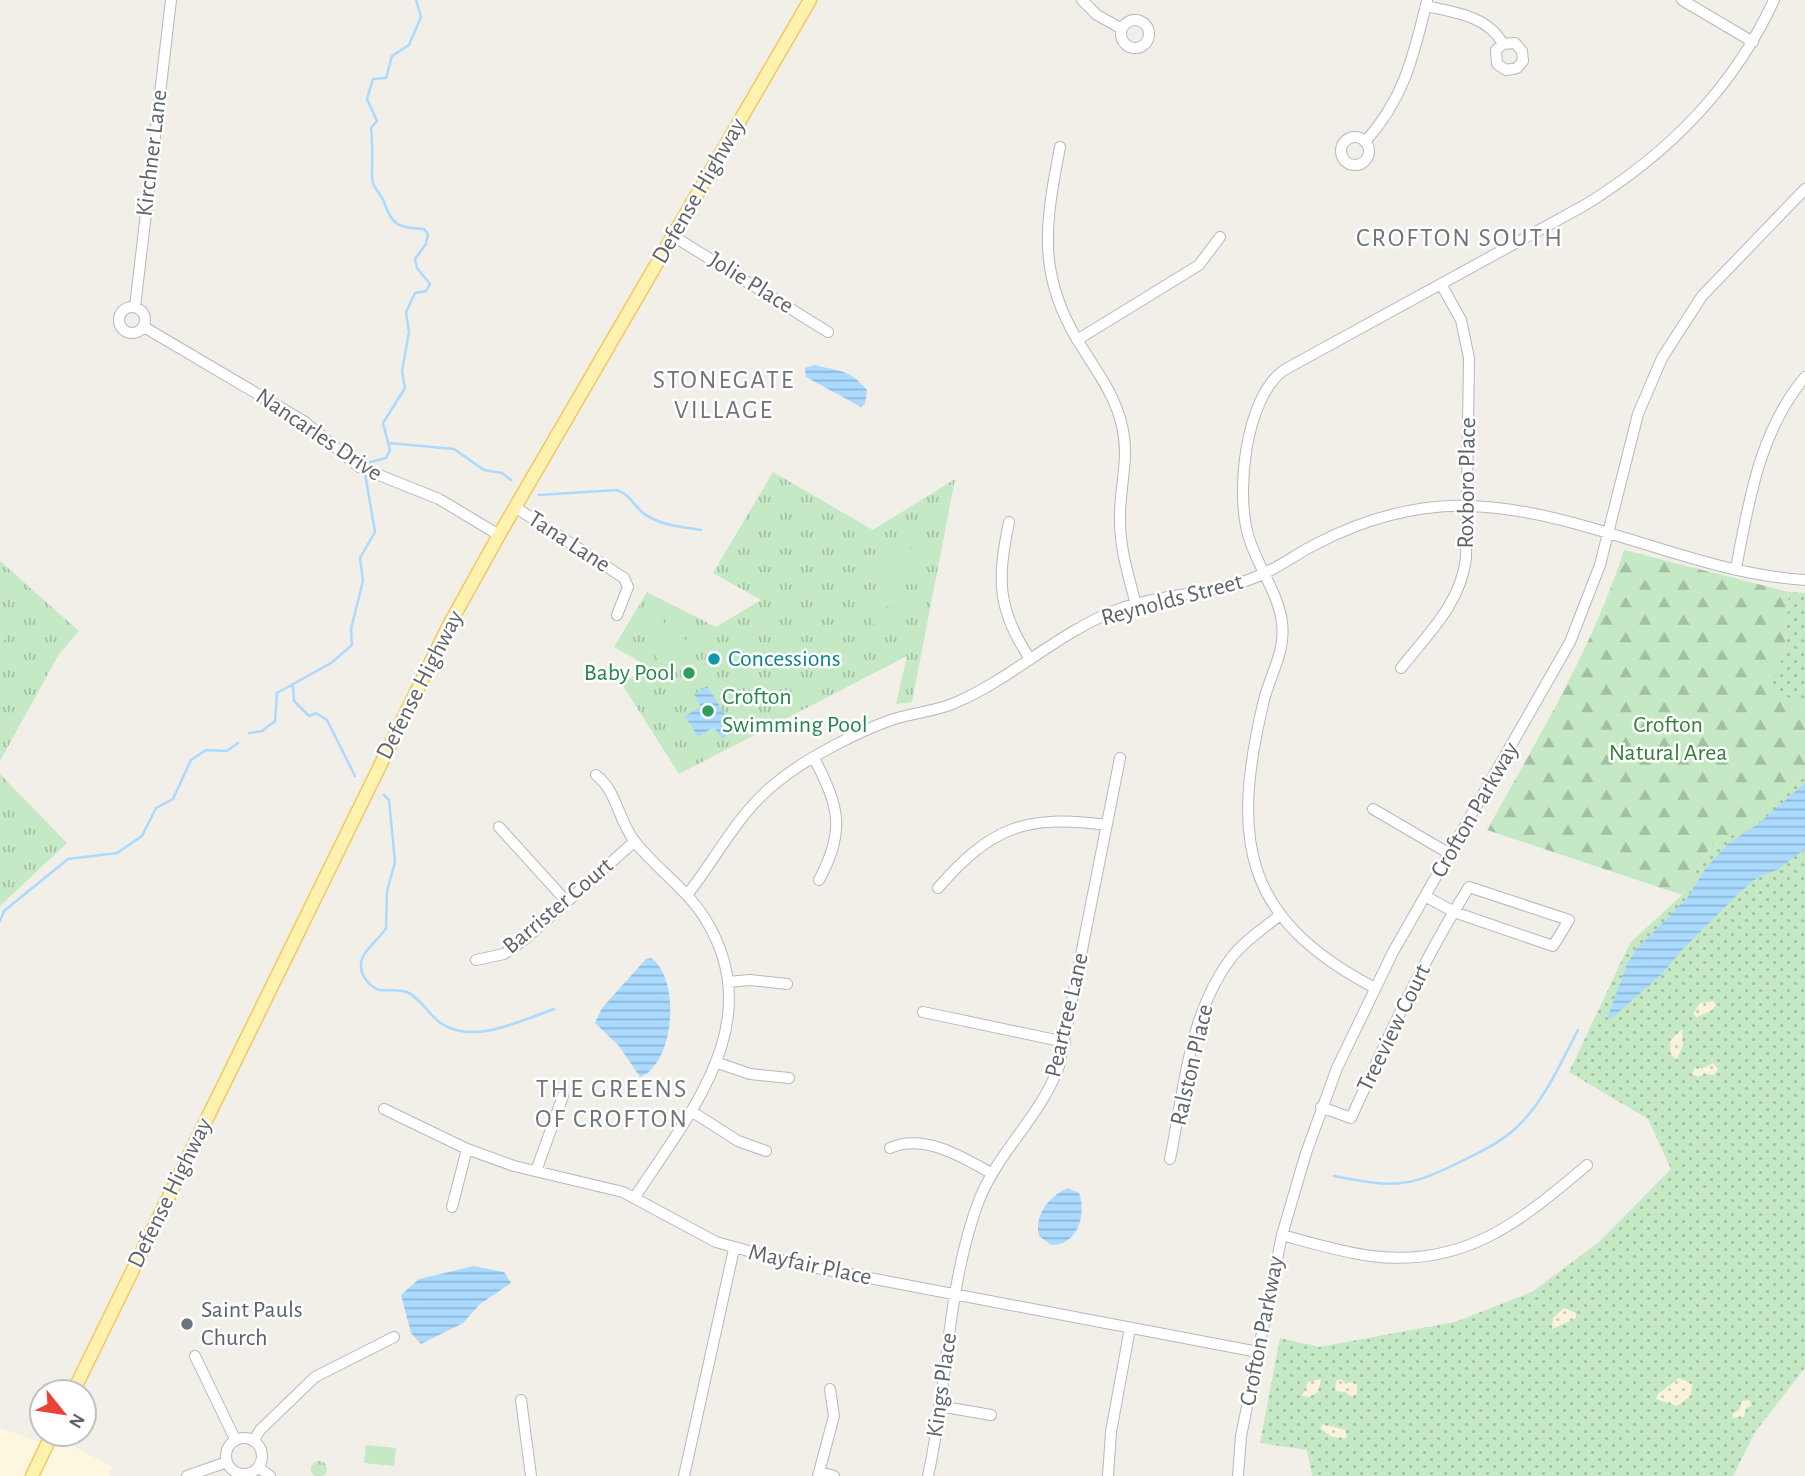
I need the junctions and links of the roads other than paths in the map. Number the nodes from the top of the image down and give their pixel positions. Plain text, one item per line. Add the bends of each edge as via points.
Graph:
1 (171, 0) edge
2 (810, 0) edge
3 (1082, 0) edge
4 (1682, 0) edge
5 (1774, 0) edge
6 (1426, 3) edge
7 (1122, 29) dead end
8 (1753, 42) junction
9 (1503, 44) dead end
10 (1365, 142) dead end
11 (1060, 147) dead end
12 (1805, 189) edge
13 (673, 236) junction
14 (1220, 237) dead end
15 (1441, 284) junction
16 (135, 307) junction
17 (144, 327) junction
18 (828, 332) dead end
19 (1077, 340) junction
20 (1805, 377) edge
21 (1467, 506) junction
22 (515, 508) junction
23 (1009, 523) dead end
24 (499, 534) junction
25 (1609, 535) junction
26 (1736, 568) junction
27 (1264, 574) junction
28 (1805, 580) edge
29 (1136, 605) junction
30 (617, 615) dead end
31 (1030, 659) junction
32 (1401, 668) dead end
33 (814, 758) junction
34 (1120, 758) dead end
35 (596, 775) dead end
36 (1373, 809) dead end
37 (1107, 825) junction
38 (499, 827) dead end
39 (635, 841) junction
40 (1450, 854) junction
41 (819, 880) dead end
42 (938, 888) dead end
43 (687, 895) junction
44 (1425, 897) junction
45 (566, 902) junction
46 (1454, 912) junction
47 (1280, 915) junction
48 (476, 960) dead end
49 (728, 982) junction
50 (787, 984) dead end
51 (1375, 988) junction
52 (923, 1012) dead end
53 (1065, 1042) junction
54 (718, 1063) junction
55 (789, 1078) dead end
56 (562, 1096) dead end
57 (1321, 1107) junction
58 (384, 1109) dead end
59 (691, 1111) junction
60 (890, 1148) dead end
61 (467, 1149) junction
62 (766, 1151) dead end
63 (1170, 1159) dead end
64 (1587, 1165) dead end
65 (536, 1171) junction
66 (991, 1173) junction
67 (635, 1197) junction
68 (452, 1207) dead end
69 (1282, 1235) junction
70 (734, 1249) junction
71 (956, 1294) junction
72 (1130, 1328) junction
73 (394, 1337) dead end
74 (1258, 1352) junction
75 (195, 1356) dead end
76 (79, 1378) edge
77 (830, 1389) dead end
78 (521, 1400) dead end
79 (939, 1406) junction
80 (991, 1415) dead end
81 (236, 1439) junction
82 (254, 1440) junction
83 (45, 1448) edge
84 (227, 1462) junction
85 (258, 1467) junction
86 (819, 1474) edge
87 (32, 1476) edge
88 (187, 1476) edge
89 (270, 1476) edge
90 (531, 1476) edge
91 (684, 1476) edge
92 (834, 1476) edge
93 (928, 1476) edge
94 (1108, 1476) edge
95 (1238, 1476) edge

1 - 16 street, Kirchner Lane
2 - 13 main road, Defense Highway
3 - 7 street
4 - 8 street
5 - 8 street
6 - 9 street via 1483,23
6 - 10 street via 1406,81 1392,109
8 - 15 street via 1708,105 1632,175
11 - 19 street via 1046,247 1052,284
12 - 25 street, Crofton Parkway via 1703,296 1662,358 1638,414
13 - 18 street, Jolie Place
13 - 22 main road, Defense Highway
14 - 19 street via 1199,265
15 - 21 street, Roxboro Place via 1461,320 1468,345
15 - 27 street via 1284,370 1266,386 1259,399 1242,492 1249,538
16 - 17 street via 144,315
16 - 17 street, Nancarles Drive via 123,311 121,326 131,333
17 - 24 street, Nancarles Drive via 305,422 359,467 439,499
19 - 29 street via 1108,390 1122,424 1126,464 1120,523
20 - 26 street via 1783,407 1758,464
21 - 25 street, Reynolds Street via 1531,514
21 - 27 street, Reynolds Street via 1413,511 1358,525
21 - 32 street, Roxboro Place via 1460,589
22 - 24 main road, Defense Highway
22 - 30 street, Tana Lane via 624,578 628,587
23 - 31 street via 1000,567 1003,604
24 - 76 main road, Defense Highway via 421,679
25 - 26 street, Reynolds Street
25 - 40 street, Crofton Parkway via 1570,642
26 - 28 street, Reynolds Street
27 - 29 street, Reynolds Street
27 - 47 street via 1277,603 1282,635 1250,764 1245,818 1257,869
29 - 31 street, Reynolds Street via 1098,618
31 - 33 street, Reynolds Street via 957,702 887,721
33 - 41 street via 835,803 838,824 834,849
33 - 43 street, Reynolds Street via 758,798
34 - 37 street, Peartree Lane
35 - 39 street via 611,791
36 - 40 street
37 - 42 street via 1067,819 1008,831 973,850
37 - 53 street, Peartree Lane
38 - 45 street
39 - 43 street
39 - 45 street, Barrister Court
40 - 44 street, Crofton Parkway
43 - 49 street via 716,939
44 - 46 street
44 - 51 street, Crofton Parkway
45 - 48 street, Barrister Court via 504,954
46 - 46 street via 1553,946 1569,920 1469,887
46 - 57 street, Treeview Court via 1412,986 1351,1118
47 - 51 street via 1314,951
47 - 63 street, Ralston Place via 1233,956 1209,993 1195,1034
49 - 50 street
49 - 54 street via 728,1022
51 - 57 street, Crofton Parkway
52 - 53 street
53 - 66 street, Peartree Lane via 1046,1098
54 - 55 street via 750,1074
54 - 59 street
56 - 65 street
57 - 69 street, Crofton Parkway
58 - 61 street, Mayfair Place
59 - 62 street via 738,1141
59 - 67 street
60 - 66 street via 901,1143 925,1144
61 - 65 street, Mayfair Place
61 - 68 street
64 - 69 street via 1508,1228 1422,1258 1369,1256
65 - 67 street, Mayfair Place
66 - 71 street, Peartree Lane via 971,1222
67 - 70 street, Mayfair Place
69 - 74 street, Crofton Parkway
70 - 71 street, Mayfair Place
70 - 91 street
71 - 72 street, Mayfair Place
71 - 79 street, Kings Place
72 - 74 street, Mayfair Place
72 - 94 street via 1111,1432
73 - 82 street via 315,1377
74 - 95 street, Crofton Parkway
75 - 81 street
77 - 86 street via 834,1416
78 - 90 street
79 - 80 street
79 - 93 street, Kings Place
81 - 82 street
81 - 84 street via 227,1450
82 - 85 street via 262,1451
83 - 87 main road
84 - 85 street via 242,1474
84 - 88 street
85 - 89 street
86 - 92 street

